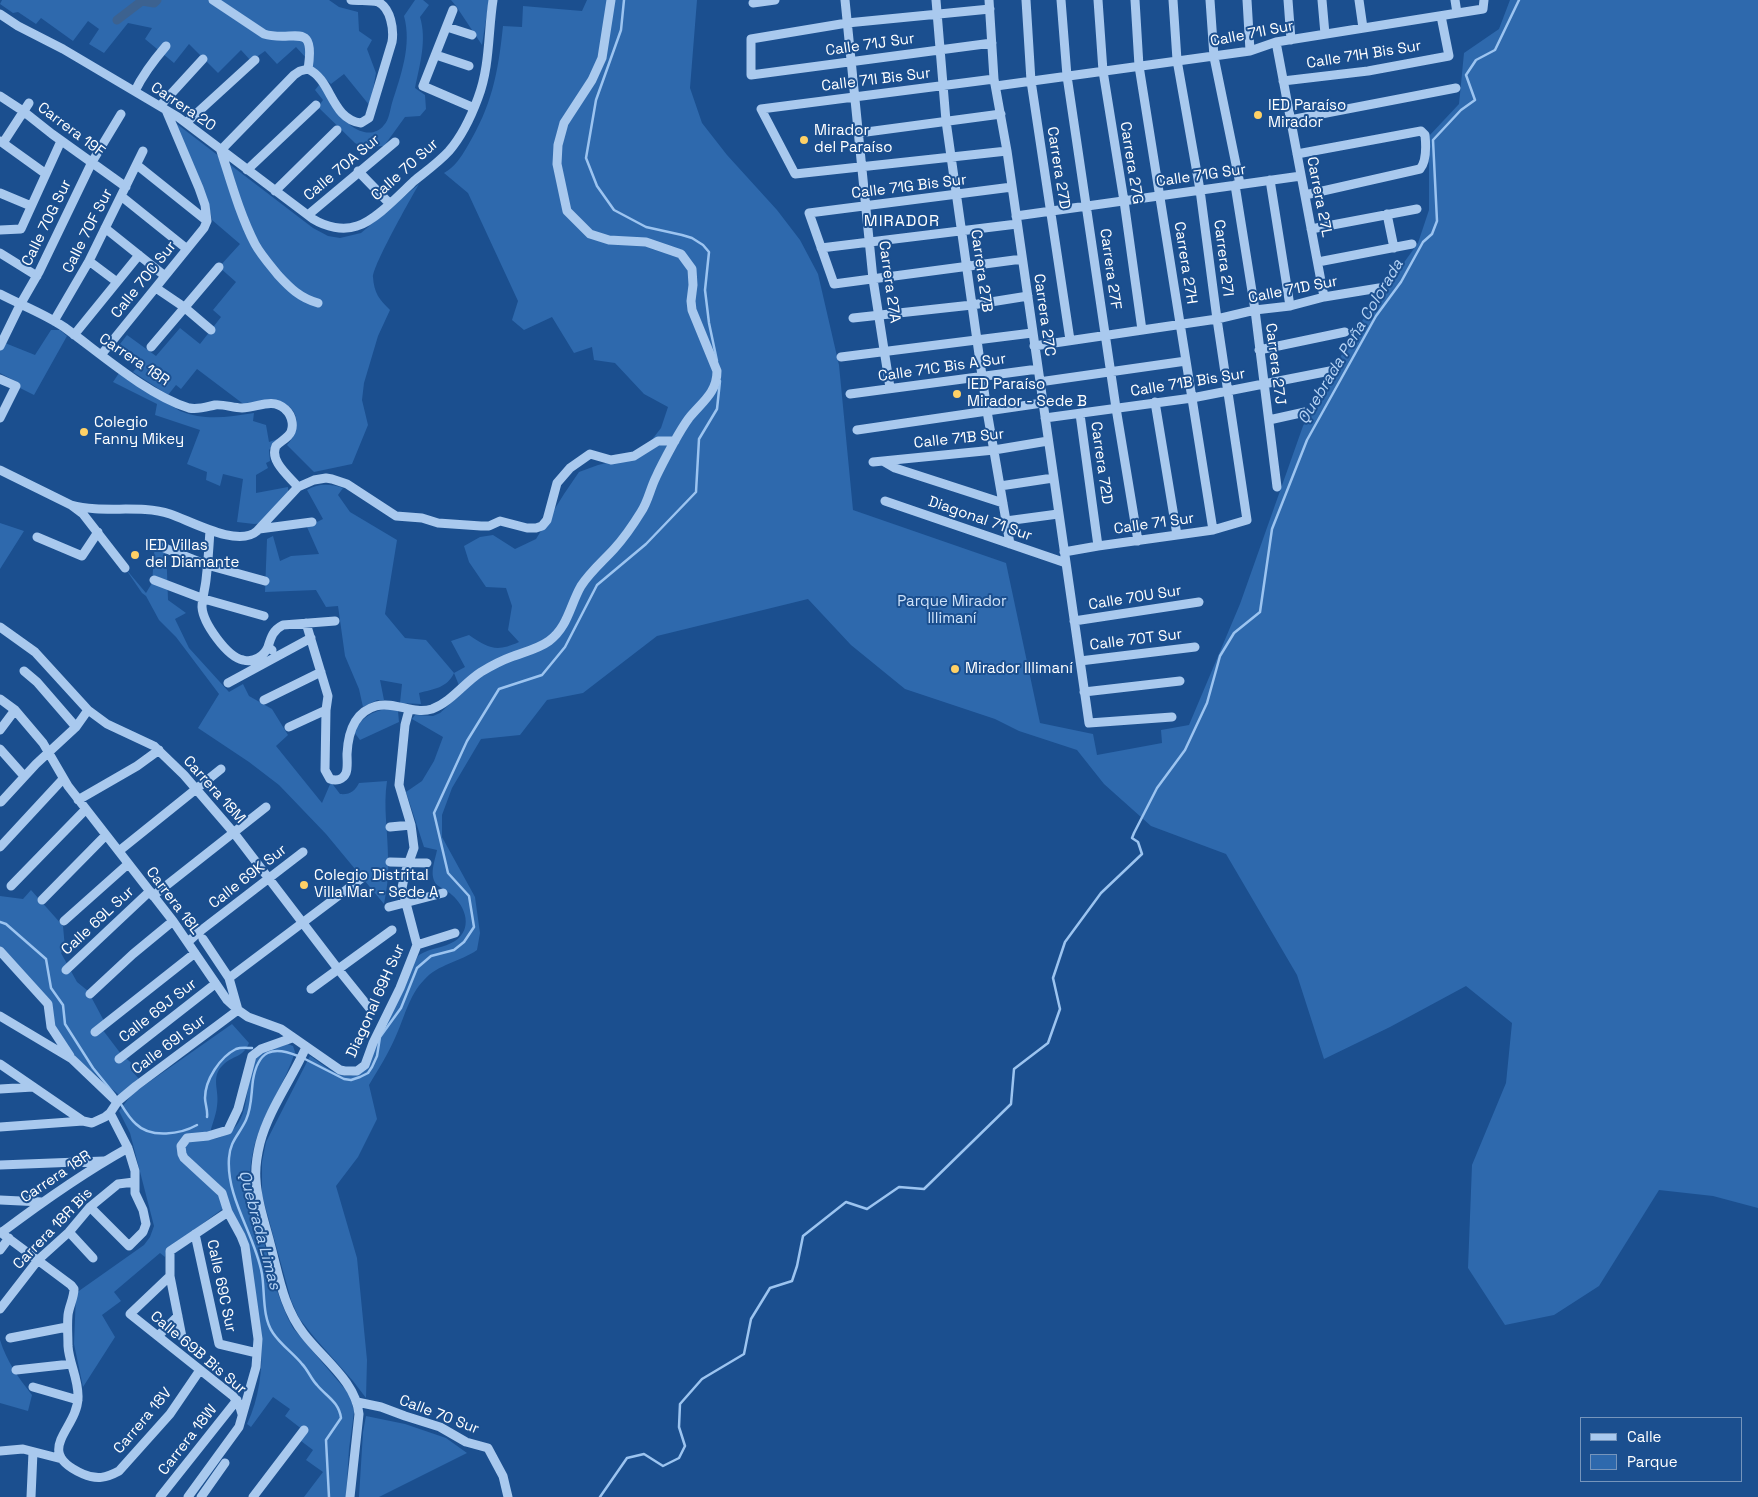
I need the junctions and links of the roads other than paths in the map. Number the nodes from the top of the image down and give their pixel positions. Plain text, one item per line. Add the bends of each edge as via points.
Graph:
1 (213, 0) edge
2 (351, 0) edge
3 (358, 0) edge
4 (493, 0) edge
5 (611, 0) edge
6 (775, 0) edge
7 (845, 0) edge
8 (936, 0) edge
9 (1026, 0) edge
10 (1061, 0) edge
11 (1098, 0) edge
12 (1135, 0) edge
13 (1173, 0) edge
14 (1210, 0) edge
15 (1247, 0) edge
16 (1288, 0) edge
17 (1322, 0) edge
18 (1359, 0) edge
19 (1455, 0) edge
20 (753, 3) dead end
21 (989, 4) edge
22 (1483, 5) edge
23 (454, 10) dead end
24 (937, 13) junction
25 (1457, 13) junction
26 (0, 14) edge
27 (1442, 16) junction
28 (847, 23) junction
29 (447, 27) junction
30 (1363, 28) junction
31 (1325, 34) junction
32 (472, 35) dead end
33 (1291, 40) junction
34 (1276, 42) junction
35 (992, 43) junction
36 (166, 46) dead end
37 (940, 50) junction
38 (1250, 51) junction
39 (436, 55) junction
40 (1214, 57) junction
41 (203, 59) dead end
42 (255, 60) dead end
43 (1178, 60) junction
44 (850, 62) junction
45 (469, 66) dead end
46 (1139, 66) junction
47 (308, 69) junction
48 (1103, 71) junction
49 (1067, 76) junction
50 (1031, 81) junction
51 (1283, 81) junction
52 (995, 83) junction
53 (943, 86) junction
54 (1456, 88) dead end
55 (135, 91) junction
56 (0, 96) edge
57 (855, 97) junction
58 (29, 102) dead end
59 (316, 104) dead end
60 (163, 108) junction
61 (474, 108) junction
62 (23, 111) junction
63 (121, 114) dead end
64 (1001, 114) junction
65 (1290, 120) junction
66 (946, 121) junction
67 (186, 123) junction
68 (337, 130) dead end
69 (859, 133) junction
70 (61, 141) junction
71 (1, 142) edge
72 (395, 142) dead end
73 (220, 150) junction
74 (143, 151) dead end
75 (1007, 151) junction
76 (1297, 154) junction
77 (951, 157) junction
78 (92, 162) junction
79 (137, 165) junction
80 (861, 168) junction
81 (247, 170) junction
82 (358, 171) junction
83 (46, 174) junction
84 (1301, 176) junction
85 (1270, 180) junction
86 (1238, 185) junction
87 (126, 187) junction
88 (1012, 187) junction
89 (1200, 190) junction
90 (275, 191) junction
91 (0, 193) edge
92 (956, 194) junction
93 (1305, 195) junction
94 (121, 196) junction
95 (1161, 196) junction
96 (1124, 201) junction
97 (389, 203) junction
98 (1087, 205) junction
99 (31, 206) junction
100 (866, 206) junction
101 (1417, 208) dead end
102 (1051, 211) junction
103 (1387, 214) junction
104 (308, 215) junction
105 (1017, 220) junction
106 (207, 222) junction
107 (105, 228) junction
108 (346, 228) joint
109 (1311, 229) junction
110 (0, 230) edge
111 (961, 231) junction
112 (870, 242) junction
113 (1412, 244) dead end
114 (821, 248) junction
115 (1394, 248) junction
116 (187, 249) junction
117 (0, 253) edge
118 (138, 256) junction
119 (1022, 259) junction
120 (89, 261) junction
121 (1318, 262) junction
122 (219, 267) dead end
123 (966, 267) junction
124 (37, 276) junction
125 (165, 276) junction
126 (873, 279) junction
127 (117, 282) junction
128 (156, 288) junction
129 (1379, 288) dead end
130 (0, 294) edge
131 (1028, 296) junction
132 (1324, 297) junction
133 (318, 303) dead end
134 (20, 305) junction
135 (972, 305) junction
136 (1290, 306) junction
137 (184, 307) junction
138 (1255, 310) junction
139 (879, 316) junction
140 (853, 318) dead end
141 (1216, 320) junction
142 (54, 321) junction
143 (1181, 325) junction
144 (212, 330) dead end
145 (1142, 330) junction
146 (1346, 332) dead end
147 (1032, 333) junction
148 (1106, 334) junction
149 (74, 335) junction
150 (977, 340) junction
151 (1070, 340) junction
152 (0, 346) edge
153 (1034, 346) junction
154 (151, 347) dead end
155 (1259, 350) junction
156 (885, 352) junction
157 (101, 355) junction
158 (840, 357) dead end
159 (1186, 361) junction
160 (1038, 368) junction
161 (1335, 370) dead end
162 (1112, 372) junction
163 (982, 376) junction
164 (0, 379) edge
165 (1040, 382) junction
166 (1264, 385) junction
167 (890, 388) junction
168 (1228, 391) junction
169 (850, 394) dead end
170 (1192, 398) junction
171 (1155, 402) junction
172 (1042, 403) junction
173 (1116, 408) junction
174 (987, 411) junction
175 (1305, 412) dead end
176 (1080, 414) junction
177 (0, 418) edge
178 (1045, 418) junction
179 (1269, 420) junction
180 (857, 430) dead end
181 (675, 440) junction
182 (1048, 441) junction
183 (994, 450) junction
184 (883, 461) junction
185 (873, 462) dead end
186 (0, 470) edge
187 (1053, 478) junction
188 (1000, 486) junction
189 (298, 487) junction
190 (1277, 487) dead end
191 (884, 501) dead end
192 (1003, 503) junction
193 (71, 504) junction
194 (1058, 514) junction
195 (1247, 520) joint
196 (1006, 521) junction
197 (312, 522) dead end
198 (259, 529) junction
199 (210, 530) junction
200 (1213, 530) junction
201 (98, 532) junction
202 (1177, 535) junction
203 (37, 537) dead end
204 (1138, 541) junction
205 (1010, 544) junction
206 (157, 545) dead end
207 (1098, 546) junction
208 (1064, 552) junction
209 (1066, 563) junction
210 (207, 565) junction
211 (125, 568) dead end
212 (154, 580) dead end
213 (265, 581) dead end
214 (204, 599) junction
215 (1199, 602) dead end
216 (264, 616) dead end
217 (334, 621) dead end
218 (1074, 621) junction
219 (306, 623) junction
220 (0, 627) edge
221 (311, 638) junction
222 (1195, 646) dead end
223 (268, 647) junction
224 (277, 656) junction
225 (1080, 661) junction
226 (24, 671) dead end
227 (321, 672) junction
228 (1180, 681) dead end
229 (228, 683) dead end
230 (1084, 692) junction
231 (0, 699) edge
232 (264, 700) dead end
233 (15, 710) junction
234 (88, 710) junction
235 (326, 710) junction
236 (409, 710) junction
237 (1172, 717) dead end
238 (76, 727) junction
239 (289, 727) dead end
240 (0, 730) edge
241 (0, 749) edge
242 (159, 750) junction
243 (49, 751) junction
244 (221, 769) dead end
245 (24, 776) junction
246 (63, 779) junction
247 (196, 789) junction
248 (78, 800) junction
249 (1, 802) edge
250 (266, 807) dead end
251 (86, 809) junction
252 (411, 825) junction
253 (390, 827) dead end
254 (234, 833) junction
255 (106, 835) junction
256 (0, 848) edge
257 (118, 851) junction
258 (303, 852) dead end
259 (390, 862) dead end
260 (408, 863) junction
261 (128, 864) junction
262 (426, 864) dead end
263 (362, 878) dead end
264 (268, 879) junction
265 (11, 886) dead end
266 (443, 893) dead end
267 (152, 894) junction
268 (42, 900) dead end
269 (406, 903) junction
270 (388, 907) dead end
271 (64, 921) dead end
272 (173, 921) junction
273 (303, 923) junction
274 (392, 930) dead end
275 (455, 933) dead end
276 (203, 939) dead end
277 (188, 942) junction
278 (417, 944) junction
279 (0, 951) edge
280 (195, 954) junction
281 (338, 969) junction
282 (66, 970) dead end
283 (229, 978) junction
284 (215, 984) junction
285 (311, 989) dead end
286 (90, 994) dead end
287 (238, 1010) junction
288 (371, 1010) dead end
289 (0, 1016) edge
290 (94, 1032) dead end
291 (292, 1038) junction
292 (304, 1051) junction
293 (72, 1059) junction
294 (119, 1059) dead end
295 (0, 1064) edge
296 (360, 1069) joint
297 (32, 1087) junction
298 (0, 1089) edge
299 (119, 1100) junction
300 (110, 1113) junction
301 (83, 1121) junction
302 (0, 1127) edge
303 (128, 1148) junction
304 (104, 1161) junction
305 (0, 1165) edge
306 (134, 1182) junction
307 (0, 1200) edge
308 (42, 1202) junction
309 (90, 1206) junction
310 (228, 1212) junction
311 (69, 1232) junction
312 (195, 1234) junction
313 (4, 1235) edge
314 (0, 1250) edge
315 (93, 1258) dead end
316 (38, 1260) junction
317 (170, 1276) junction
318 (0, 1309) edge
319 (178, 1316) junction
320 (67, 1327) junction
321 (158, 1336) junction
322 (182, 1337) dead end
323 (10, 1338) dead end
324 (257, 1353) junction
325 (71, 1364) junction
326 (16, 1370) dead end
327 (200, 1370) junction
328 (33, 1387) dead end
329 (78, 1400) junction
330 (237, 1400) junction
331 (357, 1402) junction
332 (242, 1416) junction
333 (304, 1430) dead end
334 (0, 1451) edge
335 (33, 1452) junction
336 (62, 1459) junction
337 (226, 1463) dead end
338 (31, 1497) edge
339 (160, 1497) edge
340 (188, 1497) edge
341 (201, 1497) edge
342 (253, 1497) edge
343 (350, 1497) edge
344 (508, 1497) edge

1 - 47 street via 264,34 305,38 311,50
2 - 3 street
3 - 47 street via 382,4 393,29 370,118 361,123 343,115 317,75
4 - 61 street, Calle 70 Sur via 486,71
5 - 181 street via 602,58 564,123 557,164 567,212 590,234 609,240 658,245 681,254 692,268 692,310 710,350 717,382
6 - 20 street
7 - 28 street, Carrera 27A
8 - 24 street, Carrera 27B
9 - 50 street, Carrera 27D
10 - 49 street, Carrera 27F
11 - 48 street, Carrera 27G
12 - 46 street, Carrera 27H
13 - 43 street, Carrera 27I
14 - 40 street, Carrera 27J
15 - 38 street
16 - 33 street
17 - 31 street
18 - 30 street
19 - 25 street
21 - 24 street
21 - 35 street, Carrera 27C
22 - 25 street, Calle 71I Sur
23 - 29 street
24 - 28 street
24 - 37 street, Carrera 27B
25 - 27 street, Calle 71I Sur
26 - 55 street, Carrera 20
27 - 30 street, Calle 71I Sur
27 - 51 street, Calle 71H Bis Sur via 1449,56
28 - 44 street, Carrera 27A
28 - 44 street, Calle 71J Sur via 752,39 751,75
29 - 32 street
29 - 39 street
30 - 31 street, Calle 71I Sur
31 - 33 street, Calle 71I Sur
33 - 34 street, Calle 71I Sur
34 - 38 street, Calle 71I Sur
34 - 51 street, Carrera 27L
35 - 37 street, Calle 71J Sur
35 - 52 street, Carrera 27C
36 - 55 street via 149,66
37 - 44 street, Calle 71J Sur
37 - 53 street, Carrera 27B
38 - 40 street, Calle 71I Sur
39 - 45 street
39 - 61 street via 424,86
40 - 43 street, Calle 71I Sur
40 - 86 street, Carrera 27J
41 - 60 street
42 - 67 street
43 - 46 street, Calle 71I Sur
43 - 89 street, Carrera 27I
44 - 57 street, Carrera 27A
46 - 48 street, Calle 71I Sur
46 - 95 street, Carrera 27H
47 - 73 street via 294,75
48 - 49 street, Calle 71I Sur
48 - 96 street, Carrera 27G
49 - 50 street, Calle 71I Sur
49 - 98 street, Carrera 27F
50 - 52 street, Calle 71I Sur
50 - 102 street, Carrera 27D
51 - 65 street, Carrera 27L
52 - 53 street, Calle 71I Bis Sur
52 - 64 street, Carrera 27C
53 - 57 street, Calle 71I Bis Sur
53 - 66 street, Carrera 27B
54 - 65 street
55 - 60 street, Carrera 20
56 - 62 street, Carrera 19F
57 - 69 street, Carrera 27A
57 - 80 street, Calle 71I Bis Sur via 761,109 795,174
58 - 62 street
59 - 81 street
60 - 67 street, Carrera 20
60 - 106 street via 199,188
61 - 97 street, Calle 70 Sur via 449,151
62 - 70 street, Carrera 19F
62 - 71 street
63 - 78 street, Calle 70G Sur
64 - 66 street
64 - 75 street, Carrera 27C
65 - 76 street, Carrera 27L
66 - 69 street
66 - 77 street, Carrera 27B
67 - 73 street, Carrera 20
68 - 90 street
69 - 80 street, Carrera 27A
70 - 78 street, Carrera 19F
70 - 83 street
71 - 83 street
72 - 82 street, Calle 70A Sur
73 - 81 street, Carrera 20
73 - 133 street via 256,246 287,286 298,295
74 - 79 street, Calle 70F Sur
75 - 77 street
75 - 88 street, Carrera 27C
76 - 84 street, Carrera 27L
76 - 93 street via 1421,131 1425,135 1426,148 1420,169
77 - 80 street
77 - 92 street, Carrera 27B
78 - 87 street, Carrera 19F
78 - 124 street, Calle 70G Sur
79 - 87 street, Calle 70F Sur
79 - 106 street
80 - 100 street, Carrera 27A
81 - 90 street, Carrera 20
82 - 97 street
82 - 104 street, Calle 70A Sur
83 - 99 street
84 - 85 street, Calle 71G Sur
84 - 93 street, Carrera 27L
85 - 86 street, Calle 71G Sur
85 - 136 street
86 - 89 street, Calle 71G Sur
86 - 138 street, Carrera 27J
87 - 94 street, Calle 70F Sur
88 - 92 street, Calle 71G Bis Sur
88 - 105 street, Carrera 27C
89 - 95 street, Calle 71G Sur
89 - 141 street, Carrera 27I
90 - 104 street, Carrera 20
91 - 99 street
92 - 100 street, Calle 71G Bis Sur
92 - 111 street, Carrera 27B
93 - 109 street, Carrera 27L
94 - 107 street, Calle 70F Sur
94 - 116 street
95 - 96 street, Calle 71G Sur
95 - 143 street, Carrera 27H
96 - 98 street, Calle 71G Sur
96 - 145 street, Carrera 27G
97 - 108 street, Calle 70 Sur via 364,224
98 - 102 street, Calle 71G Sur
98 - 148 street, Carrera 27F
99 - 110 street via 21,229
100 - 112 street, Carrera 27A
100 - 114 street, Calle 71G Bis Sur via 809,213
101 - 103 street
102 - 105 street, Calle 71G Sur
102 - 151 street, Carrera 27D
103 - 109 street
103 - 115 street
104 - 108 street, Carrera 20 via 328,226
105 - 111 street, Calle 71G Sur
105 - 119 street, Carrera 27C
106 - 116 street, Calle 70C Sur
107 - 118 street
107 - 120 street, Calle 70F Sur
109 - 121 street, Carrera 27L
111 - 112 street, Calle 71G Sur
111 - 123 street, Carrera 27B
112 - 114 street, Calle 71G Sur
112 - 126 street, Carrera 27A
113 - 115 street
114 - 126 street via 834,284
115 - 121 street
116 - 125 street, Calle 70C Sur
117 - 124 street
118 - 125 street
118 - 127 street
119 - 123 street
119 - 131 street, Carrera 27C
120 - 127 street
120 - 142 street, Calle 70F Sur
121 - 132 street, Carrera 27L
122 - 137 street
123 - 126 street
123 - 135 street, Carrera 27B
124 - 134 street, Calle 70G Sur
125 - 128 street, Calle 70C Sur
126 - 139 street, Carrera 27A
127 - 149 street
128 - 137 street
128 - 157 street, Calle 70C Sur
129 - 132 street, Calle 71D Sur
130 - 134 street, Carrera 18R
131 - 135 street
131 - 147 street, Carrera 27C
132 - 136 street, Calle 71D Sur
134 - 142 street, Carrera 18R
134 - 152 street, Calle 70G Sur
135 - 139 street
135 - 150 street, Carrera 27B
136 - 138 street, Calle 71D Sur
137 - 144 street
137 - 154 street
138 - 141 street, Calle 71D Sur
138 - 155 street, Carrera 27J
139 - 140 street
139 - 156 street, Carrera 27A
141 - 143 street, Calle 71D Sur
141 - 168 street, Carrera 27I
142 - 149 street, Carrera 18R
143 - 145 street, Calle 71D Sur
143 - 159 street, Carrera 27H
145 - 148 street, Calle 71D Sur
146 - 155 street
147 - 150 street
147 - 153 street, Carrera 27C
148 - 151 street, Calle 71D Sur
148 - 162 street, Carrera 27F
149 - 157 street, Carrera 18R
150 - 156 street
150 - 163 street, Carrera 27B
151 - 153 street, Calle 71D Sur
153 - 160 street, Carrera 27C
155 - 166 street, Carrera 27J
156 - 158 street
156 - 167 street, Carrera 27A
157 - 189 street, Carrera 18R via 165,398 190,408 218,405 250,408 269,403 287,410 292,427 290,434 276,446 274,456
159 - 162 street
159 - 170 street, Carrera 27H
160 - 163 street, Calle 71C Bis A Sur
160 - 165 street, Carrera 27C
161 - 166 street, Calle 71B Bis Sur
162 - 165 street
162 - 173 street, Carrera 27F
163 - 167 street, Calle 71C Bis A Sur
163 - 174 street, Carrera 27B
164 - 177 street via 16,386
165 - 172 street, Carrera 27C
166 - 168 street, Calle 71B Bis Sur
166 - 179 street, Carrera 27J
167 - 169 street, Calle 71C Bis A Sur
168 - 170 street, Calle 71B Bis Sur
168 - 195 street, Carrera 27I
170 - 171 street, Calle 71B Bis Sur
170 - 200 street, Carrera 27H
171 - 173 street, Calle 71B Bis Sur
171 - 202 street
172 - 174 street
172 - 178 street, Carrera 27C
173 - 176 street, Calle 71B Bis Sur
173 - 204 street, Carrera 27F
174 - 180 street
174 - 183 street, Carrera 27B
175 - 179 street
176 - 178 street, Calle 71B Bis Sur
176 - 207 street, Carrera 72D
178 - 182 street, Carrera 27C
179 - 190 street, Carrera 27J
181 - 189 street via 658,442 634,456 611,460 590,454 570,468 557,483 547,520 536,528 500,521 480,526 396,516 356,489 332,479 314,480
181 - 236 street via 642,510 616,547 582,585 558,633 548,642 494,664 436,707
182 - 183 street, Calle 71B Sur
182 - 187 street, Carrera 27C
183 - 184 street, Calle 71B Sur
183 - 188 street, Carrera 27B
184 - 185 street, Calle 71B Sur
184 - 192 street via 895,468
186 - 193 street
187 - 188 street
187 - 194 street, Carrera 27C
188 - 192 street, Carrera 27B
189 - 198 street
191 - 205 street, Diagonal 71 Sur
192 - 196 street, Carrera 27B
193 - 199 street via 94,510 160,512
193 - 201 street
194 - 196 street
194 - 208 street, Carrera 27C
195 - 200 street, Calle 71 Sur
196 - 205 street, Carrera 27B
197 - 198 street
198 - 199 street via 244,537
199 - 210 street
200 - 202 street, Calle 71 Sur
201 - 203 street via 82,556
201 - 211 street
202 - 204 street, Calle 71 Sur
204 - 207 street, Calle 71 Sur
205 - 209 street, Diagonal 71 Sur
206 - 210 street
207 - 208 street, Calle 71 Sur
208 - 209 street, Carrera 27C
209 - 218 street, Carrera 27C
210 - 213 street
210 - 214 street
212 - 214 street
214 - 216 street
214 - 223 street via 205,619 232,655 244,661 256,659
215 - 218 street, Calle 70U Sur
217 - 219 street
218 - 225 street, Carrera 27C
219 - 221 street
219 - 223 street via 277,628
220 - 234 street, Carrera 18M via 35,652
221 - 224 street
221 - 227 street
222 - 225 street, Calle 70T Sur
223 - 224 street
224 - 229 street
225 - 230 street, Carrera 27C
226 - 238 street
227 - 232 street
227 - 235 street via 329,702
228 - 230 street
230 - 237 street, Carrera 27C via 1089,723
231 - 233 street, Carrera 18L
233 - 240 street
233 - 243 street, Carrera 18L
234 - 238 street
234 - 242 street, Carrera 18M via 107,724
235 - 236 street via 324,768 327,776 337,780 346,773 349,738 356,721 365,711 381,705
235 - 239 street
236 - 252 street via 399,785
238 - 243 street
241 - 245 street
242 - 247 street, Carrera 18M
242 - 248 street
243 - 245 street
243 - 246 street, Carrera 18L
244 - 247 street
245 - 249 street
246 - 248 street, Carrera 18L
246 - 256 street
247 - 254 street, Carrera 18M
247 - 257 street
248 - 251 street, Carrera 18L
250 - 254 street, Calle 69L Sur
251 - 255 street, Carrera 18L
251 - 265 street
252 - 253 street
252 - 260 street via 414,848
254 - 264 street, Carrera 18M
254 - 267 street, Calle 69L Sur
255 - 257 street, Carrera 18L
255 - 268 street
257 - 261 street, Carrera 18L
258 - 264 street, Calle 69K Sur
259 - 260 street
260 - 262 street
260 - 269 street via 402,888
261 - 267 street, Carrera 18L
261 - 271 street
263 - 273 street
264 - 273 street, Carrera 18M
264 - 277 street, Calle 69K Sur
266 - 269 street
267 - 272 street, Carrera 18L
267 - 282 street, Calle 69L Sur
269 - 270 street
269 - 278 street
272 - 277 street, Carrera 18L
272 - 286 street
273 - 281 street, Carrera 18M
273 - 283 street
274 - 281 street
275 - 278 street
276 - 283 street
277 - 280 street, Carrera 18L
278 - 296 street, Diagonal 69H Sur via 367,1062
279 - 293 street via 48,1004 51,1027
280 - 284 street, Carrera 18L
280 - 290 street
281 - 285 street
281 - 288 street, Carrera 18M
283 - 287 street
284 - 287 street, Carrera 18L
284 - 294 street, Calle 69J Sur
287 - 291 street, Carrera 18L via 248,1017 276,1026
287 - 299 street, Calle 69I Sur
289 - 293 street
291 - 292 street, Carrera 18L
291 - 310 street via 252,1056 238,1109 228,1130 187,1138 181,1146 184,1158 222,1193
292 - 296 street, Carrera 18L via 340,1070
292 - 331 street via 264,1133 257,1160 256,1182 286,1304 301,1330 345,1381
293 - 299 street
295 - 297 street
297 - 298 street
297 - 301 street
299 - 300 street
300 - 301 street via 96,1122
300 - 303 street
301 - 302 street
303 - 304 street, Carrera 18R
303 - 306 street via 135,1171
304 - 305 street
304 - 308 street, Carrera 18R
306 - 309 street, Carrera 18R Bis via 118,1184
306 - 309 street via 146,1224 128,1246
307 - 308 street
308 - 313 street, Carrera 18R
309 - 311 street, Carrera 18R Bis
310 - 312 street
310 - 324 street via 244,1246 258,1339
311 - 315 street
311 - 316 street, Carrera 18R Bis
312 - 317 street via 170,1251
312 - 324 street, Calle 69C Sur via 219,1344
313 - 314 street, Carrera 18R
313 - 316 street
316 - 318 street, Carrera 18R Bis
316 - 320 street via 74,1289
317 - 319 street
317 - 321 street, Calle 69B Bis Sur via 130,1314
319 - 321 street
319 - 322 street
320 - 323 street
320 - 325 street
321 - 327 street, Calle 69B Bis Sur
324 - 332 street
325 - 326 street
325 - 329 street
327 - 330 street, Calle 69B Bis Sur
327 - 336 street, Carrera 18V via 165,1420 119,1471 98,1478 76,1470
328 - 329 street
329 - 336 street via 58,1448
330 - 332 street, Calle 69B Bis Sur
330 - 339 street, Carrera 18W
331 - 343 street via 359,1414
331 - 344 street, Calle 70 Sur via 440,1427 466,1442 488,1448 503,1476
332 - 340 street via 239,1428
333 - 342 street
334 - 335 street via 23,1449
335 - 336 street
335 - 338 street
337 - 341 street

